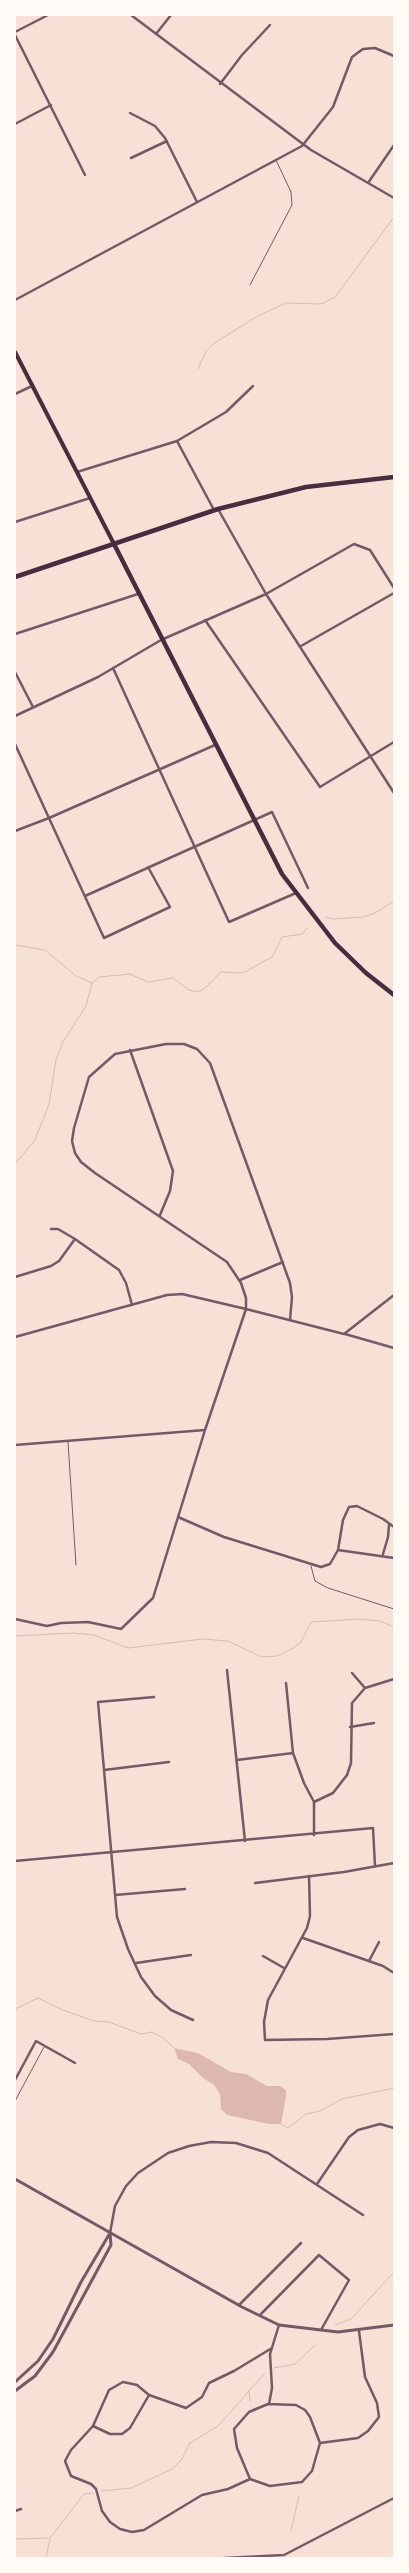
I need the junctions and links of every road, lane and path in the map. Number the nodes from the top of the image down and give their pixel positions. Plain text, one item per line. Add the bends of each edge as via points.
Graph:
1 (48, 15) edge
2 (131, 15) edge
3 (172, 15) edge
4 (270, 25) dead end
5 (15, 34) edge
6 (156, 34) junction
7 (394, 56) edge
8 (220, 84) junction
9 (52, 105) junction
10 (130, 113) dead end
11 (15, 124) edge
12 (167, 141) junction
13 (304, 145) junction
14 (394, 145) edge
15 (131, 158) dead end
16 (276, 160) junction
17 (86, 175) dead end
18 (368, 183) junction
19 (394, 198) edge
20 (197, 202) junction
21 (250, 285) dead end
22 (15, 300) edge
23 (15, 352) edge
24 (32, 386) junction
25 (253, 386) dead end
26 (15, 394) edge
27 (177, 441) junction
28 (77, 472) junction
29 (394, 476) edge
30 (90, 498) junction
31 (216, 510) junction
32 (15, 522) edge
33 (114, 544) junction
34 (15, 577) edge
35 (394, 588) edge
36 (394, 593) edge
37 (138, 594) junction
38 (266, 594) junction
39 (205, 620) junction
40 (15, 634) edge
41 (161, 640) junction
42 (301, 646) junction
43 (113, 668) junction
44 (15, 672) edge
45 (32, 707) junction
46 (15, 716) edge
47 (394, 742) edge
48 (15, 744) edge
49 (215, 745) junction
50 (370, 758) junction
51 (158, 770) junction
52 (394, 793) edge
53 (50, 818) junction
54 (253, 820) junction
55 (15, 831) edge
56 (194, 847) junction
57 (148, 868) junction
58 (308, 888) dead end
59 (296, 894) junction
60 (85, 896) junction
61 (394, 995) edge
62 (130, 1050) junction
63 (160, 1215) junction
64 (51, 1229) dead end
65 (75, 1238) junction
66 (283, 1262) junction
67 (15, 1277) edge
68 (240, 1280) junction
69 (394, 1295) edge
70 (132, 1305) junction
71 (246, 1309) junction
72 (290, 1320) junction
73 (344, 1334) junction
74 (15, 1337) edge
75 (394, 1348) edge
76 (205, 1430) junction
77 (68, 1441) junction
78 (15, 1445) edge
79 (178, 1517) junction
80 (389, 1524) junction
81 (394, 1527) edge
82 (338, 1550) junction
83 (383, 1554) junction
84 (394, 1558) edge
85 (76, 1565) dead end
86 (311, 1565) junction
87 (394, 1609) edge
88 (15, 1619) edge
89 (227, 1670) dead end
90 (352, 1673) dead end
91 (394, 1679) edge
92 (286, 1683) dead end
93 (365, 1688) junction
94 (154, 1697) dead end
95 (374, 1723) dead end
96 (350, 1727) junction
97 (293, 1753) junction
98 (236, 1760) junction
99 (169, 1762) dead end
100 (104, 1770) junction
101 (314, 1802) junction
102 (314, 1835) junction
103 (245, 1840) junction
104 (112, 1853) junction
105 (15, 1861) edge
106 (394, 1863) edge
107 (375, 1866) junction
108 (309, 1876) junction
109 (255, 1883) dead end
110 (185, 1889) dead end
111 (115, 1896) junction
112 (303, 1938) junction
113 (379, 1942) dead end
114 (191, 1955) dead end
115 (263, 1956) dead end
116 (369, 1961) junction
117 (136, 1963) junction
118 (284, 1968) junction
119 (394, 1973) edge
120 (193, 2020) dead end
121 (394, 2034) edge
122 (45, 2046) junction
123 (75, 2063) dead end
124 (15, 2080) edge
125 (15, 2101) edge
126 (394, 2128) edge
127 (15, 2179) edge
128 (317, 2184) junction
129 (363, 2215) dead end
130 (110, 2233) junction
131 (301, 2243) dead end
132 (239, 2305) junction
133 (260, 2315) junction
134 (279, 2325) junction
135 (394, 2325) edge
136 (320, 2331) junction
137 (359, 2331) junction
138 (272, 2348) junction
139 (15, 2382) edge
140 (15, 2392) edge
141 (149, 2395) junction
142 (268, 2404) junction
143 (93, 2426) junction
144 (320, 2443) junction
145 (250, 2479) junction
146 (393, 2500) edge
147 (21, 2509) dead end
148 (15, 2511) edge
149 (224, 2558) edge

1 - 5 street
2 - 6 street
3 - 6 street
4 - 8 street
5 - 9 street
6 - 8 street
7 - 13 street via 368,48 352,57 336,103
8 - 13 street
9 - 11 street
9 - 17 street
10 - 12 street via 155,126
12 - 15 street
12 - 20 street
13 - 16 street
13 - 18 street
14 - 18 street
16 - 20 street
16 - 21 lane via 291,192 292,204
18 - 19 street
20 - 22 street
23 - 24 main road
24 - 26 street
24 - 28 main road
25 - 27 street via 219,416
27 - 28 street
27 - 31 street
28 - 30 main road
29 - 31 main road via 306,487
30 - 32 street
30 - 33 main road
31 - 33 main road
31 - 38 street
33 - 34 main road
33 - 37 main road
35 - 38 street via 370,550 354,544
36 - 42 street
37 - 40 street
37 - 41 main road
38 - 39 street
38 - 42 street
39 - 41 street
39 - 50 street via 320,787
41 - 43 street
41 - 49 main road
42 - 50 street
43 - 45 street
43 - 51 street
44 - 45 street
45 - 46 street
47 - 50 street
48 - 53 street
49 - 51 street
49 - 54 main road
50 - 52 street
51 - 53 street
51 - 56 street
53 - 55 street
53 - 60 street
54 - 56 street
54 - 58 street via 272,812
54 - 59 main road via 271,856
56 - 57 street
56 - 59 street via 229,922
57 - 60 street
57 - 60 street via 170,907 104,938
59 - 61 main road via 335,943
62 - 63 street via 173,1172 170,1191
62 - 63 street via 114,1054 89,1077 72,1141 81,1162
62 - 66 street via 184,1044 197,1049 210,1063
63 - 68 street via 227,1262
64 - 65 street
65 - 67 street via 51,1266
65 - 70 street via 119,1270
66 - 68 street
66 - 72 street via 292,1297
68 - 71 street
69 - 73 street
70 - 71 street via 182,1294
70 - 74 street
71 - 72 street
71 - 76 street
72 - 73 street
73 - 75 street
76 - 77 street
76 - 79 street
77 - 78 street
77 - 85 lane
79 - 86 street via 224,1537
79 - 88 street via 153,1598 124,1628 88,1622 47,1626
80 - 81 street
80 - 82 street via 357,1506 349,1507 343,1520
80 - 83 street
82 - 83 street
82 - 86 street via 330,1564
83 - 84 street
86 - 87 lane via 315,1581 328,1588
89 - 98 street
90 - 93 street
91 - 93 street
92 - 97 street
93 - 96 street via 352,1703
94 - 100 street via 98,1702
95 - 96 street
96 - 101 street via 351,1764 348,1775 334,1793
97 - 98 street
97 - 101 street
98 - 103 street
99 - 100 street
100 - 104 street
101 - 102 street
102 - 103 street
102 - 107 street via 373,1828
103 - 104 street
104 - 105 street
104 - 111 street
106 - 107 street
107 - 108 street
108 - 109 street
108 - 112 street via 310,1916
110 - 111 street
111 - 117 street via 122,1936
112 - 116 street
112 - 118 street
113 - 116 street
114 - 117 street
115 - 118 street
116 - 119 street
117 - 120 street via 141,1977 161,2003
118 - 121 street via 268,2000 265,2040
122 - 123 street
122 - 124 street via 36,2041
122 - 125 lane
126 - 128 street via 380,2124 358,2130 349,2137
127 - 130 street
128 - 129 street
128 - 130 street via 274,2156 247,2146 222,2142 189,2146 156,2160 132,2179 115,2206
130 - 132 street
130 - 139 street via 53,2339 38,2361
130 - 140 street via 110,2245 53,2352 35,2376
131 - 132 street
132 - 133 street
133 - 134 street
133 - 136 street via 319,2255 349,2280
134 - 136 street
134 - 138 street
135 - 137 street
136 - 137 street
137 - 144 street via 365,2377 377,2403 379,2417 358,2438
138 - 141 street via 209,2383 202,2397 186,2408
138 - 142 street via 269,2364 272,2388
141 - 143 street via 130,2428 122,2434 110,2434
141 - 143 street via 137,2385 123,2382 109,2390
142 - 144 street via 296,2405 305,2410
142 - 145 street via 249,2412 234,2429 237,2448
143 - 145 street via 70,2450 65,2461 67,2470 71,2476 96,2489 102,2511 120,2529 144,2530 202,2495
144 - 145 street via 312,2471 302,2482 270,2486
146 - 149 street via 284,2555
147 - 148 street

